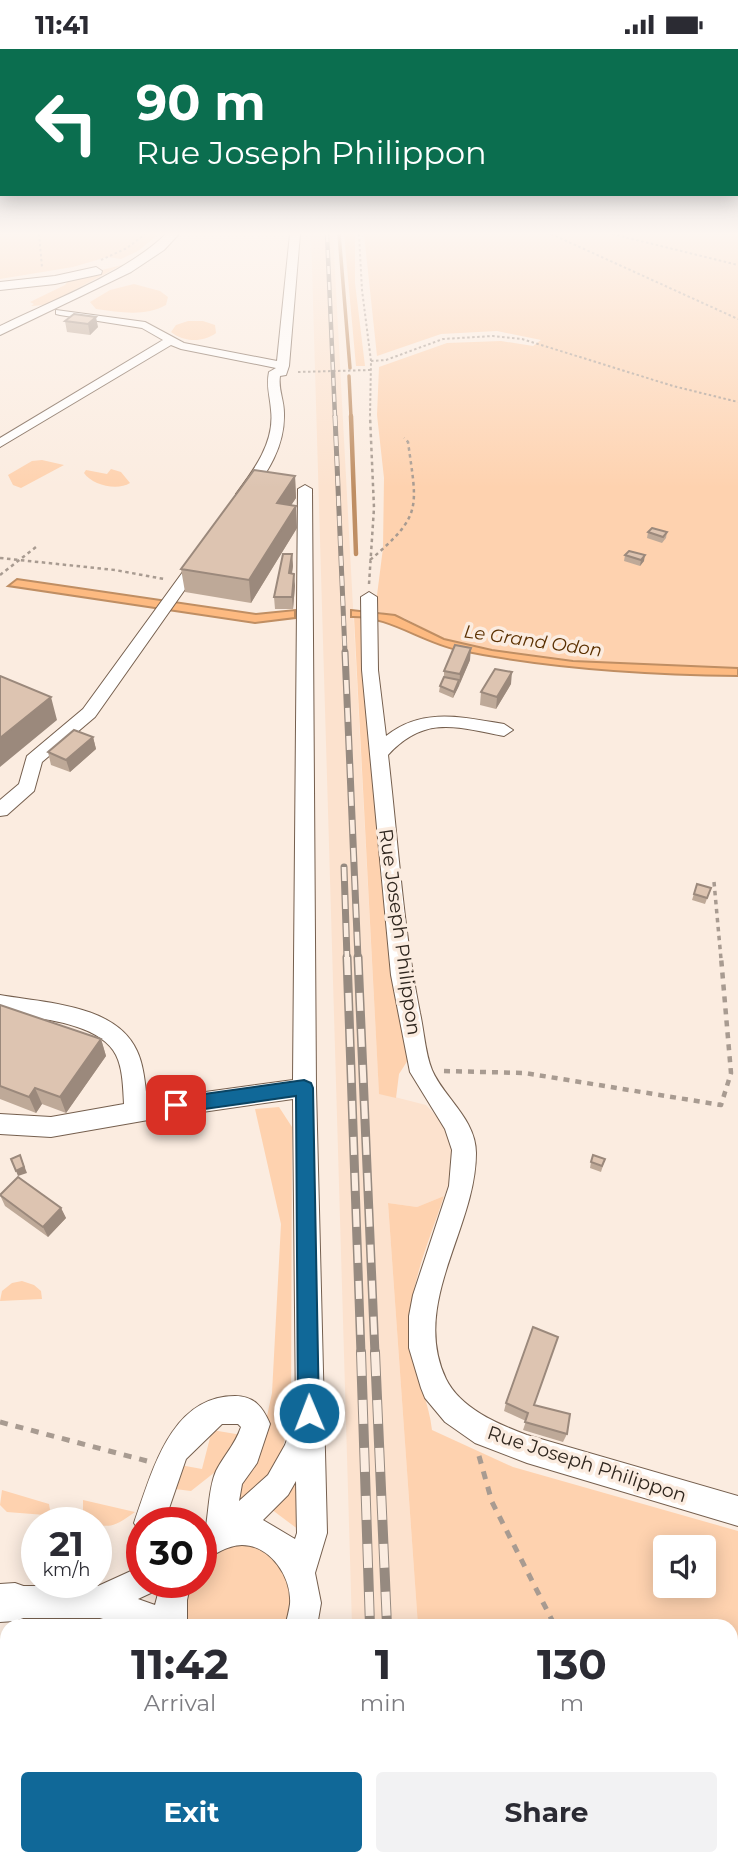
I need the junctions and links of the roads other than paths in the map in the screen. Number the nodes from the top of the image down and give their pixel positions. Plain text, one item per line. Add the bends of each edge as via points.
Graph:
1 (25, 319) edge
2 (45, 319) edge
3 (107, 319) edge
4 (287, 319) edge
5 (0, 331) edge
6 (0, 339) edge
7 (171, 340) junction
8 (282, 369) junction
9 (0, 443) edge
10 (305, 489) dead end
11 (233, 507) edge
12 (205, 551) edge
13 (368, 608) road end
14 (504, 730) dead end
15 (379, 754) junction
16 (0, 810) edge
17 (0, 1004) edge
18 (304, 1088) junction
19 (137, 1112) junction
20 (0, 1124) edge
21 (309, 1413) junction
22 (155, 1507) edge
23 (738, 1511) edge
24 (217, 1537) edge
25 (300, 1572) junction
26 (126, 1589) edge
27 (172, 1598) edge
28 (5, 1602) edge
29 (100, 1602) junction
30 (150, 1619) edge
31 (171, 1619) edge
32 (302, 1619) edge

1 - 5 main road
2 - 6 main road
3 - 7 street via 145,324
4 - 8 street
7 - 8 street
7 - 9 street
8 - 11 street via 275,372 272,387 278,411 276,434 262,471
10 - 18 street
12 - 16 street via 89,713 33,760 28,787
13 - 15 street, Rue Joseph Philippon
14 - 15 street via 434,719 392,737
15 - 23 street, Rue Joseph Philippon via 402,975 421,1072 456,1125 464,1150 461,1186 422,1316 423,1348 435,1388 455,1412 485,1433
17 - 19 street via 91,1022 114,1034 127,1053
18 - 19 street
18 - 21 street
19 - 20 street via 61,1128 24,1130
21 - 24 street via 297,1451 278,1485
21 - 25 street via 312,1533
22 - 24 street via 175,1450 196,1427 217,1410 245,1410 256,1424 247,1453 228,1478
24 - 25 street via 252,1531 272,1538 289,1552
25 - 32 street via 305,1596
26 - 29 street
27 - 31 street
28 - 29 street
29 - 30 street

